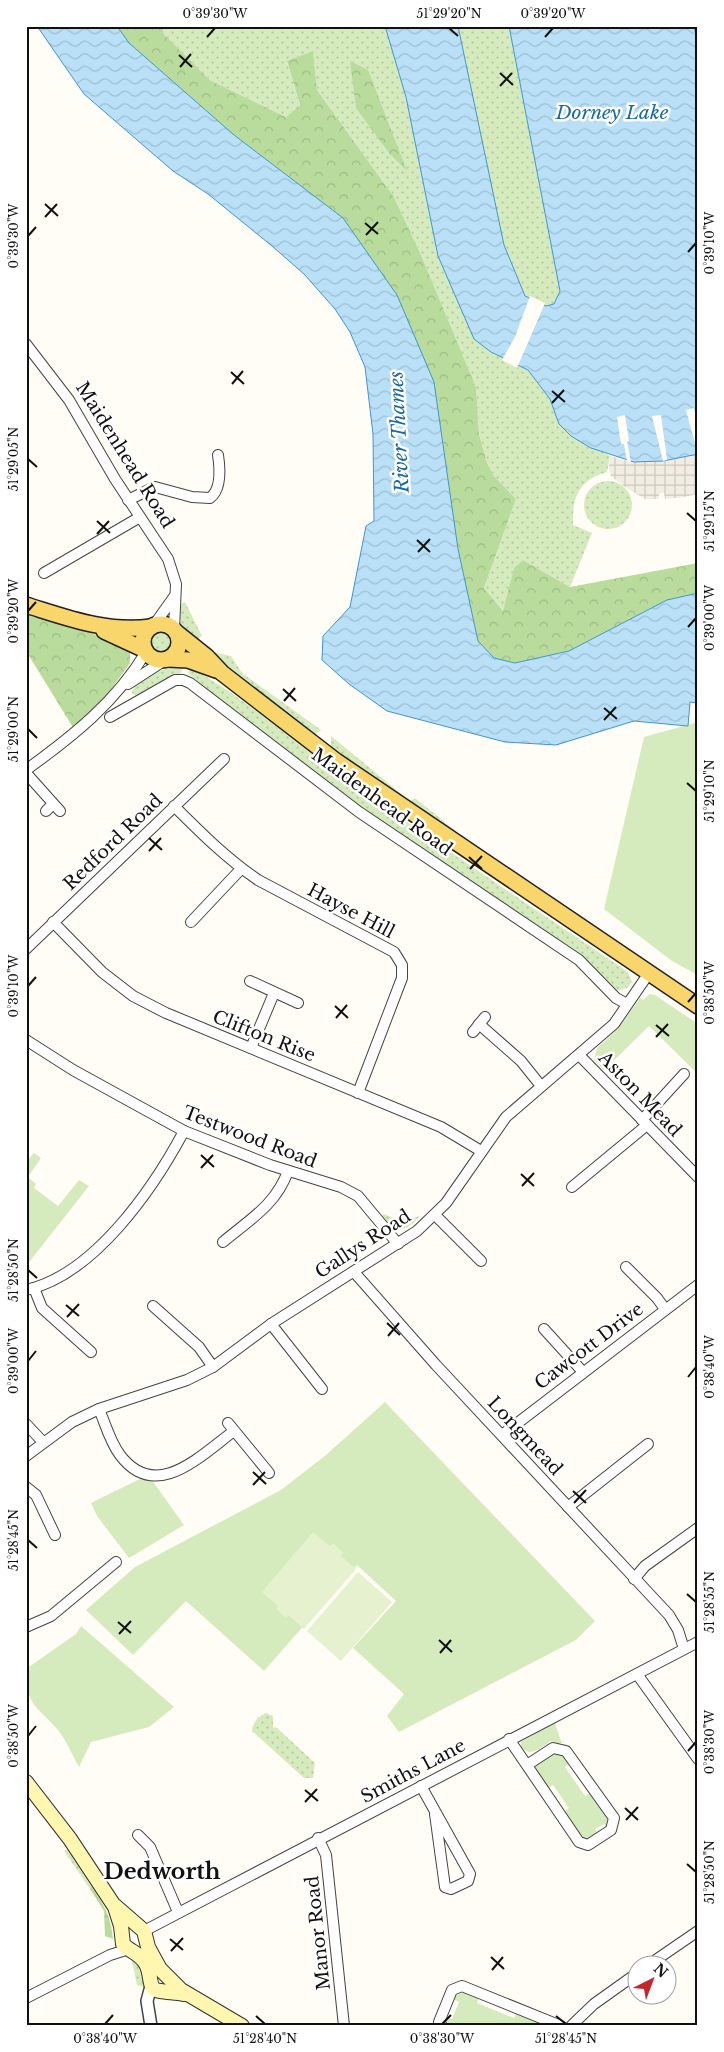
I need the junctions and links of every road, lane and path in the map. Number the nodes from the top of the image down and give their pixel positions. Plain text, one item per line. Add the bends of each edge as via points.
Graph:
1 (26, 344) edge
2 (218, 455) dead end
3 (128, 500) junction
4 (140, 518) junction
5 (44, 573) dead end
6 (175, 594) junction
7 (26, 605) edge
8 (86, 623) junction
9 (153, 626) junction
10 (175, 630) junction
11 (146, 651) junction
12 (166, 659) junction
13 (222, 673) junction
14 (122, 688) junction
15 (134, 703) junction
16 (110, 717) dead end
17 (224, 759) dead end
18 (26, 772) edge
19 (174, 806) junction
20 (53, 809) dead end
21 (241, 869) junction
22 (196, 921) dead end
23 (53, 922) junction
24 (26, 949) edge
25 (650, 973) junction
26 (250, 981) dead end
27 (274, 993) junction
28 (298, 1003) dead end
29 (627, 1004) junction
30 (698, 1006) edge
31 (479, 1024) dead end
32 (27, 1041) edge
33 (251, 1048) junction
34 (579, 1055) junction
35 (684, 1074) dead end
36 (541, 1086) junction
37 (358, 1093) junction
38 (644, 1122) junction
39 (184, 1131) junction
40 (481, 1151) junction
41 (288, 1171) junction
42 (698, 1177) edge
43 (572, 1187) dead end
44 (434, 1216) junction
45 (223, 1242) dead end
46 (398, 1244) junction
47 (481, 1261) dead end
48 (626, 1267) dead end
49 (354, 1272) junction
50 (698, 1285) edge
51 (30, 1289) edge
52 (153, 1306) dead end
53 (665, 1309) junction
54 (271, 1324) junction
55 (544, 1329) dead end
56 (91, 1352) dead end
57 (213, 1368) junction
58 (583, 1372) junction
59 (322, 1390) dead end
60 (99, 1409) junction
61 (26, 1424) edge
62 (502, 1434) junction
63 (43, 1442) junction
64 (648, 1444) dead end
65 (26, 1456) edge
66 (269, 1472) dead end
67 (26, 1486) edge
68 (568, 1507) junction
69 (698, 1528) edge
70 (55, 1535) dead end
71 (116, 1562) dead end
72 (634, 1578) junction
73 (26, 1627) edge
74 (698, 1642) edge
75 (684, 1649) junction
76 (637, 1674) junction
77 (510, 1739) junction
78 (698, 1759) edge
79 (527, 1765) junction
80 (26, 1782) edge
81 (421, 1786) junction
82 (435, 1814) junction
83 (138, 1835) dead end
84 (318, 1838) junction
85 (113, 1904) junction
86 (178, 1912) junction
87 (698, 1931) edge
88 (142, 1933) junction
89 (127, 1943) junction
90 (665, 1954) edge
91 (626, 1981) edge
92 (160, 1983) junction
93 (26, 1998) edge
94 (236, 2024) edge
95 (151, 2026) edge
96 (344, 2026) edge
97 (442, 2026) edge
98 (561, 2026) edge
99 (571, 2026) edge

1 - 3 street, Maidenhead Road via 69,400
2 - 3 street via 218,484 210,498 192,497 155,487
3 - 4 street, Maidenhead Road
4 - 5 street
4 - 6 street, Maidenhead Road via 171,565
6 - 9 street
6 - 10 street, Maidenhead Road
7 - 8 main road
8 - 9 main road via 122,629
8 - 11 main road
9 - 10 main road via 165,624
9 - 11 main road via 144,637
10 - 12 main road via 179,648
10 - 13 main road, Maidenhead Road
11 - 12 main road via 154,659
11 - 14 street
12 - 13 main road, Maidenhead Road via 195,661
12 - 14 street
13 - 25 main road, Maidenhead Road via 336,761
14 - 15 street
14 - 18 street via 72,737
15 - 16 street, Maidenhead Road
15 - 29 street, Maidenhead Road via 175,680 190,683 359,812 575,957 616,998
17 - 19 street, Redford Road
18 - 20 street
19 - 21 street, Hayse Hill
19 - 23 street, Redford Road
21 - 22 street
21 - 37 street, Hayse Hill via 394,952 402,965 402,978
23 - 24 street, Redford Road
23 - 33 street, Clifton Rise via 102,972 133,996
25 - 29 street, Gallys Road
25 - 30 main road, Maidenhead Road
26 - 27 street
27 - 28 street
27 - 33 street
29 - 34 street, Gallys Road via 614,1024
31 - 36 street via 521,1061
32 - 39 street, Testwood Road
33 - 37 street, Clifton Rise
34 - 36 street, Gallys Road
34 - 38 street, Aston Mead
35 - 38 street via 673,1080
36 - 40 street, Gallys Road via 506,1117
37 - 40 street, Clifton Rise via 442,1127
38 - 42 street, Aston Mead
38 - 43 street
39 - 41 street, Testwood Road
39 - 51 street via 166,1166 91,1256 58,1279
40 - 44 street, Gallys Road
41 - 45 street via 274,1199 234,1238
41 - 46 street, Testwood Road via 341,1187 358,1196
44 - 46 street, Gallys Road
44 - 47 street
46 - 49 street, Gallys Road
48 - 53 street
49 - 54 street, Gallys Road
49 - 62 street, Longmead
50 - 53 street, Cawcott Drive
51 - 56 street via 42,1308
52 - 57 street via 199,1347
53 - 58 street, Cawcott Drive
54 - 57 street, Gallys Road
54 - 59 street
55 - 58 street
57 - 60 street, Gallys Road
58 - 62 street, Cawcott Drive
60 - 63 street, Gallys Road via 72,1422
60 - 66 street via 119,1454 133,1468 151,1476 176,1473 231,1427 258,1464
61 - 63 street
62 - 68 street, Longmead
63 - 65 street, Gallys Road
64 - 68 street
67 - 70 street via 36,1495
68 - 72 street, Longmead
69 - 72 street
71 - 73 street via 50,1616
72 - 75 street, Longmead via 668,1615 678,1630
74 - 75 street, Smiths Lane
75 - 76 street, Smiths Lane
76 - 77 street, Smiths Lane
76 - 78 street
77 - 79 street
77 - 81 street, Smiths Lane
79 - 79 street via 579,1842 588,1845 611,1830 614,1818 566,1751 554,1748
80 - 85 main road via 70,1839
81 - 82 street
81 - 84 street, Smiths Lane
82 - 82 street via 470,1874 468,1881 451,1889 445,1887
83 - 86 street via 150,1847
84 - 86 street, Smiths Lane
84 - 96 street, Manor Road via 326,1856
85 - 88 main road
85 - 89 main road
86 - 88 street, Smiths Lane
87 - 90 street
88 - 89 main road via 128,1928
88 - 89 main road via 141,1948
88 - 92 main road via 160,1969
89 - 92 main road via 146,1962
89 - 93 street
91 - 99 street via 594,2004
92 - 94 main road via 190,1996
92 - 95 street via 148,2007
97 - 98 street via 439,2022 452,1990 462,1986

